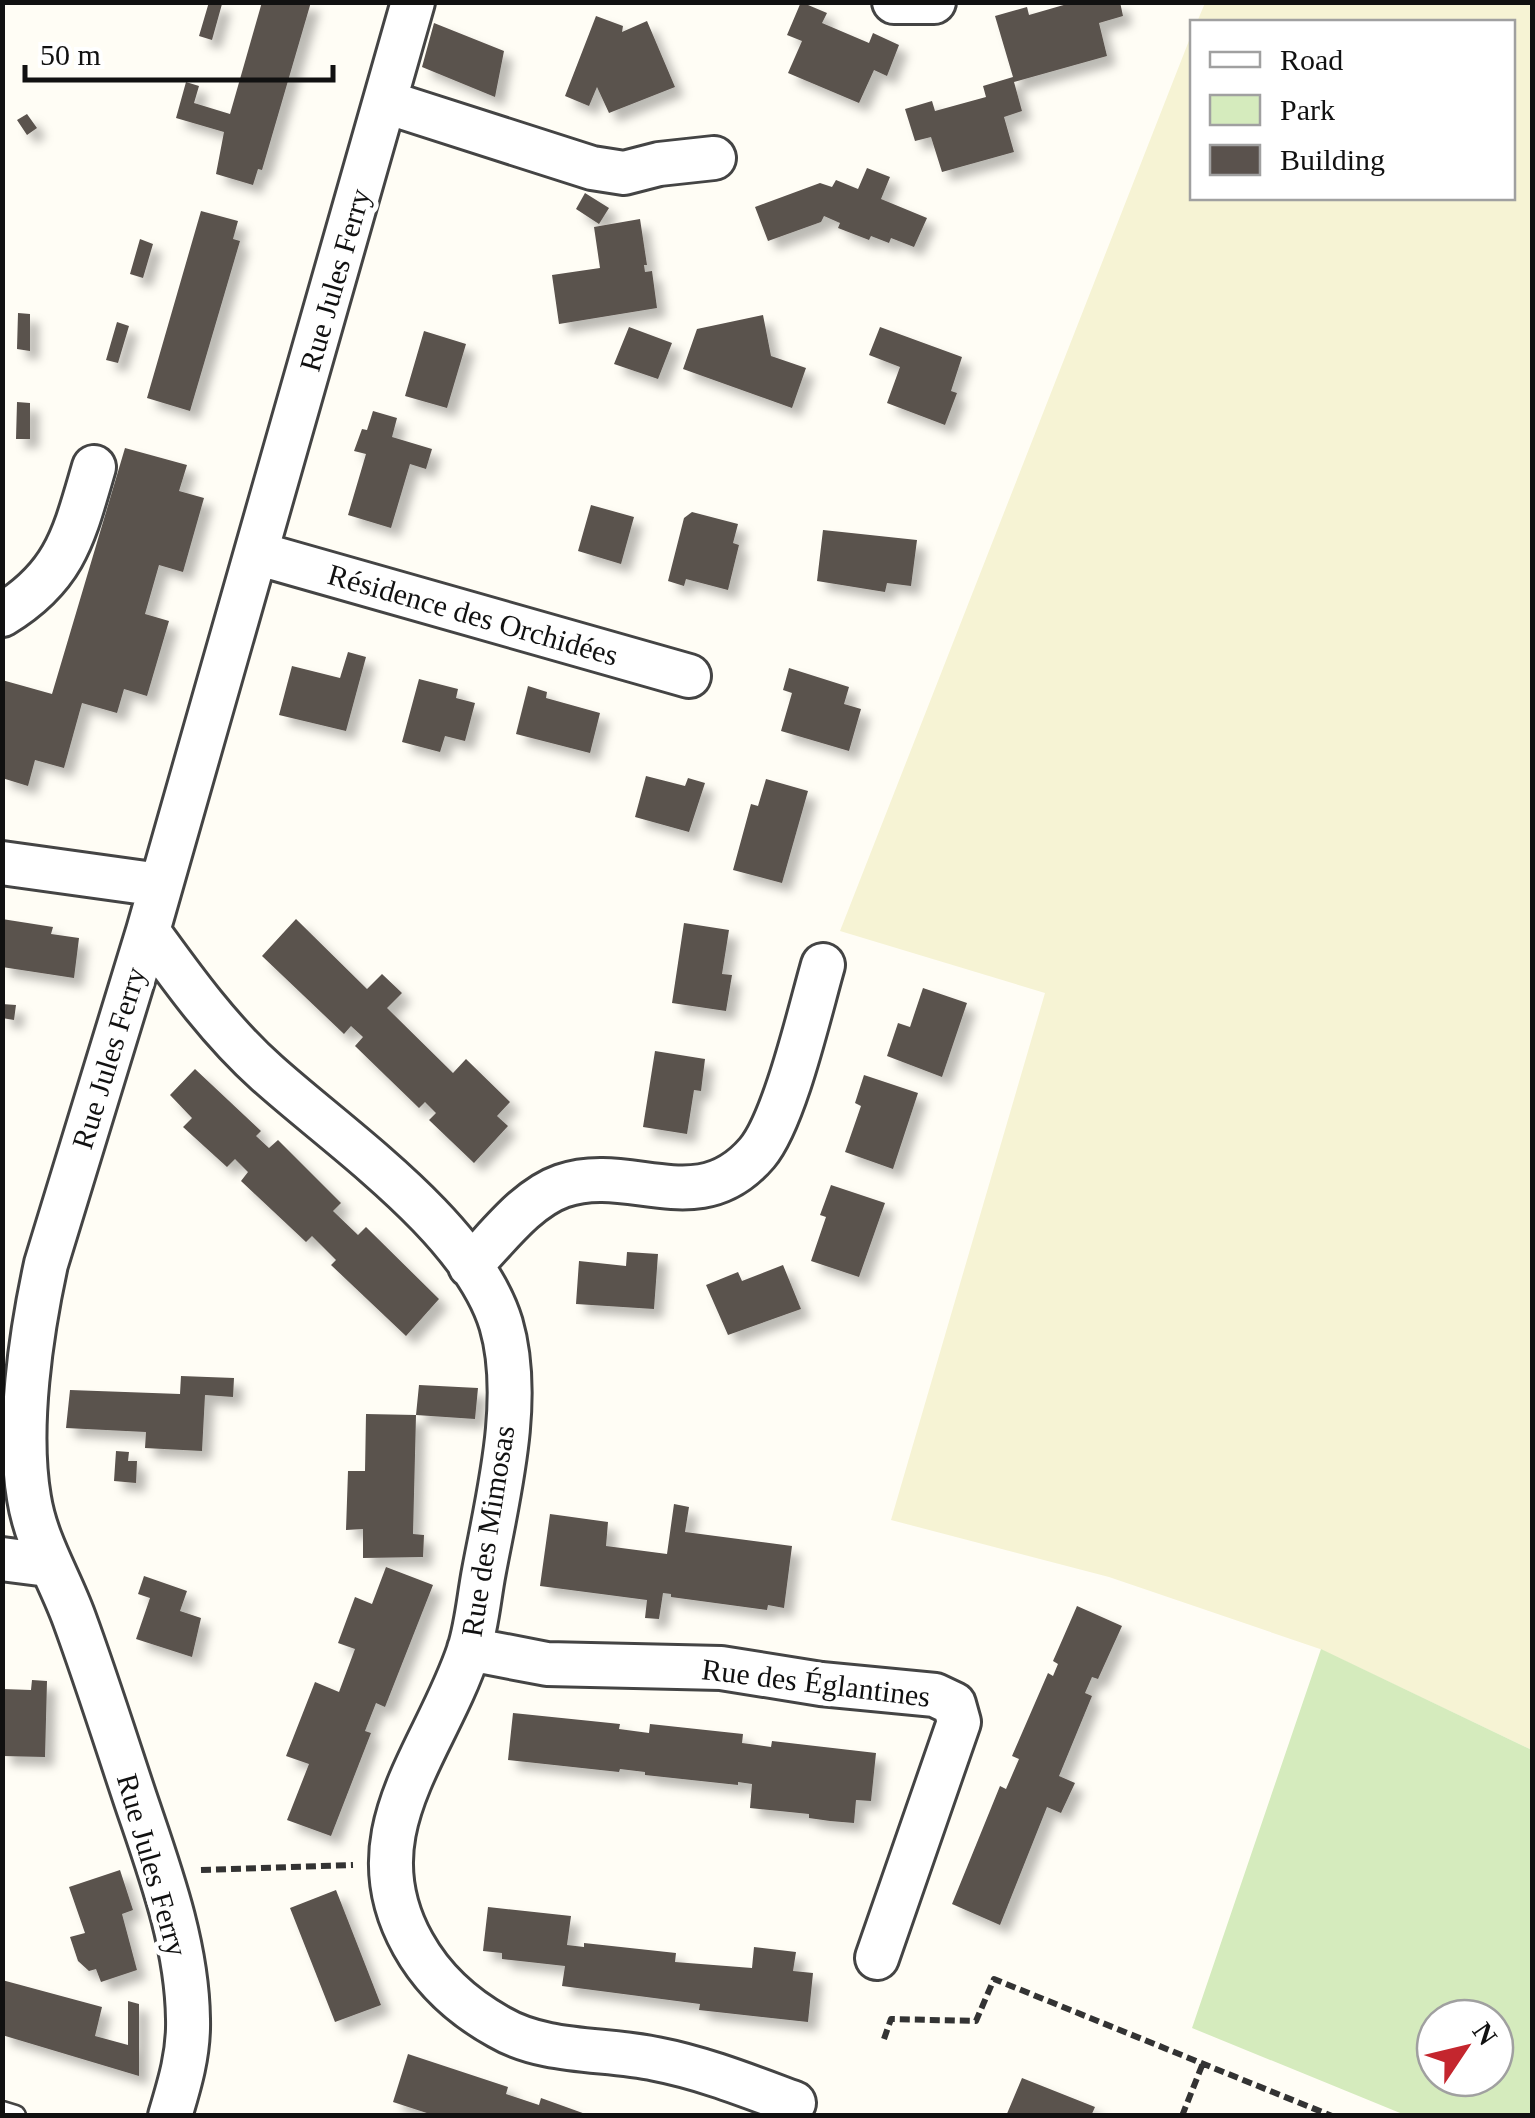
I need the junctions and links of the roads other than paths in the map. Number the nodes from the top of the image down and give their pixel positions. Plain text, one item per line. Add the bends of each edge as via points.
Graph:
1 (413, 2) edge
2 (894, 2) edge
3 (934, 2) edge
4 (386, 102) junction
5 (714, 158) dead end
6 (94, 468) dead end
7 (256, 554) junction
8 (2, 615) edge
9 (690, 676) dead end
10 (2, 862) edge
11 (160, 885) junction
12 (148, 931) junction
13 (823, 965) dead end
14 (470, 1266) junction
15 (19, 1310) edge
16 (2, 1559) edge
17 (48, 1565) junction
18 (469, 1649) junction
19 (876, 1958) dead end
20 (794, 2103) dead end
21 (2, 2112) edge
22 (15, 2116) edge
23 (170, 2116) edge

1 - 4 street, Rue Jules Ferry
2 - 3 street
4 - 5 street via 592,168 624,173
4 - 7 street, Rue Jules Ferry
6 - 8 street via 55,572
7 - 9 street, Résidence des Orchidées
7 - 11 street, Rue Jules Ferry
10 - 11 street
11 - 12 street, Rue Jules Ferry
12 - 14 street, Rue des Mimosas via 233,1040 406,1192
12 - 15 street, Rue Jules Ferry via 46,1264
13 - 14 street via 780,1108 760,1150 738,1172 682,1190 595,1181 562,1186 536,1200
14 - 18 street, Rue des Mimosas via 500,1321 510,1395
15 - 17 street, Rue Jules Ferry via 24,1458
16 - 17 street
17 - 23 street, Rue Jules Ferry via 74,1616 178,1939 188,2016 184,2071
18 - 19 street, Rue des Églantines via 547,1664 721,1668 935,1695 954,1704 959,1722
18 - 20 street, Rue des Mimosas via 392,1831 393,1901 421,1958 466,2006 502,2029 541,2044 655,2058
21 - 22 lane

